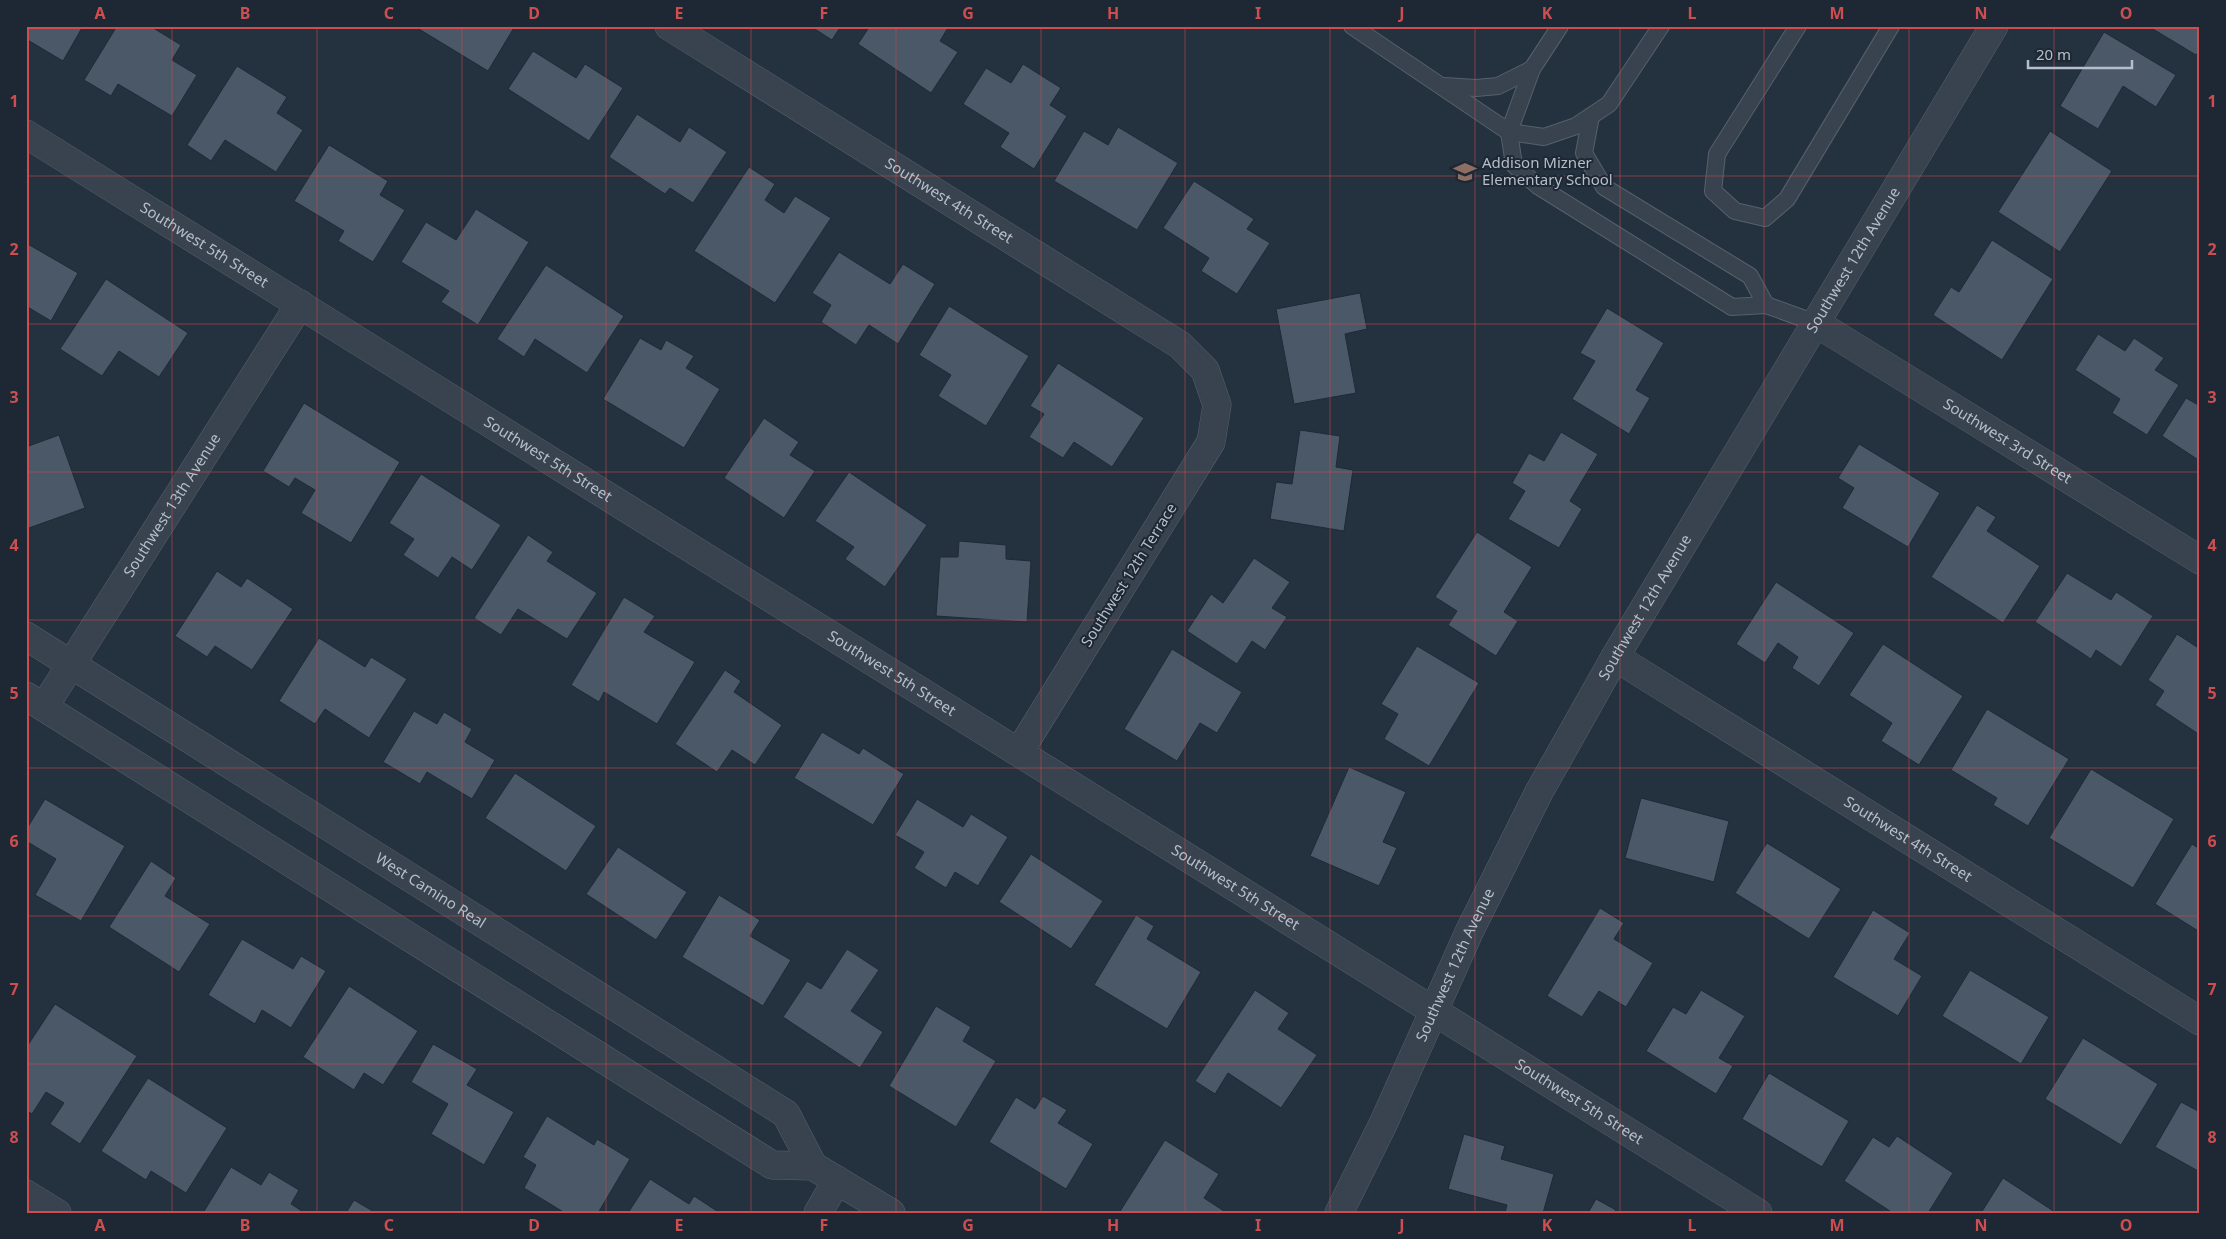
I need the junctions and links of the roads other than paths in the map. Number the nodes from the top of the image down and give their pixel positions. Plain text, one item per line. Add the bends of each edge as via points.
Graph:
1 (669, 26) edge
2 (1352, 26) edge
3 (1560, 26) edge
4 (1661, 26) edge
5 (1798, 26) edge
6 (1891, 26) edge
7 (1994, 26) edge
8 (1532, 69) junction
9 (1442, 86) junction
10 (1592, 116) junction
11 (1509, 132) junction
12 (26, 134) edge
13 (300, 304) junction
14 (1766, 305) junction
15 (1816, 323) junction
16 (1212, 390) joint
17 (2200, 560) edge
18 (26, 636) edge
19 (1616, 657) junction
20 (71, 664) junction
21 (35, 701) edge
22 (1019, 752) junction
23 (1434, 1011) junction
24 (2200, 1021) edge
25 (813, 1166) junction
26 (837, 1180) junction
27 (26, 1194) edge
28 (57, 1213) edge
29 (818, 1213) edge
30 (891, 1213) edge
31 (1338, 1213) edge
32 (1758, 1213) edge

1 - 16 street, Southwest 4th Street via 1180,345 1205,370
2 - 9 lane
3 - 8 lane
4 - 10 lane via 1609,104
5 - 6 lane via 1717,154 1713,191 1735,210 1765,218 1787,199
7 - 15 street, Southwest 12th Avenue
8 - 9 lane via 1498,86
8 - 11 lane
9 - 11 lane
10 - 11 lane via 1576,126 1544,137
10 - 14 lane via 1584,153 1604,187 1750,276
11 - 14 lane via 1514,165 1538,186 1732,307
12 - 13 street, Southwest 5th Street
13 - 20 street, Southwest 13th Avenue
13 - 22 street, Southwest 5th Street
14 - 15 lane
15 - 17 street, Southwest 3rd Street
15 - 19 street, Southwest 12th Avenue
16 - 22 street, Southwest 12th Terrace via 1217,405 1211,442
18 - 20 street, West Camino Real
19 - 23 street, Southwest 12th Avenue via 1539,792 1470,930
19 - 24 street, Southwest 4th Street
20 - 21 street, Southwest 13th Avenue
20 - 25 street, West Camino Real via 786,1114
21 - 25 street via 772,1165
22 - 23 street, Southwest 5th Street
23 - 31 street, Southwest 12th Avenue
23 - 32 street, Southwest 5th Street
25 - 26 street
26 - 29 street
26 - 30 street
27 - 28 street

